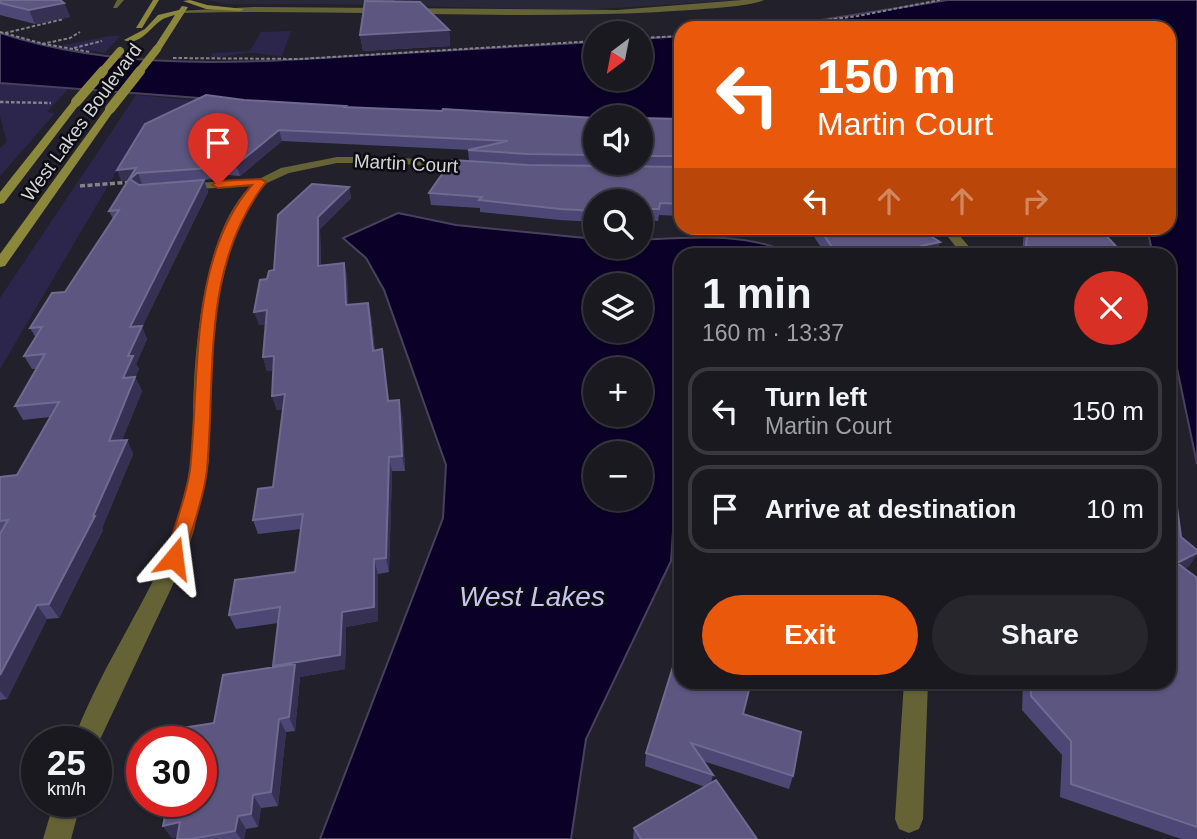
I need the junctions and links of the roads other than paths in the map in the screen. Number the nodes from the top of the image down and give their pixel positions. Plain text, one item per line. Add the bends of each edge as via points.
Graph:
1 (121, 0) edge
2 (156, 0) edge
3 (761, 0) edge
4 (186, 1) edge
5 (115, 7) dead end
6 (240, 9) junction
7 (274, 9) junction
8 (182, 11) junction
9 (176, 20) junction
10 (128, 40) junction
11 (492, 168) edge
12 (261, 182) junction
13 (153, 189) edge
14 (0, 200) edge
15 (0, 263) edge
16 (916, 689) edge
17 (93, 726) edge
18 (64, 817) edge
19 (909, 819) dead end
20 (57, 839) edge

1 - 5 street
2 - 10 main road, West Lakes Boulevard
3 - 7 street via 560,14
4 - 6 main road
4 - 8 main road, West Lakes Boulevard
6 - 7 street
6 - 8 street
7 - 9 street
8 - 9 main road, West Lakes Boulevard
8 - 10 main road via 167,14 148,31
9 - 15 main road, West Lakes Boulevard, bridge
10 - 14 main road, West Lakes Boulevard, bridge
11 - 12 street, Martin Court via 330,160
12 - 13 street, Martin Court
12 - 17 street via 235,220 215,279 202,370 198,472 174,558
16 - 19 street
18 - 20 street

